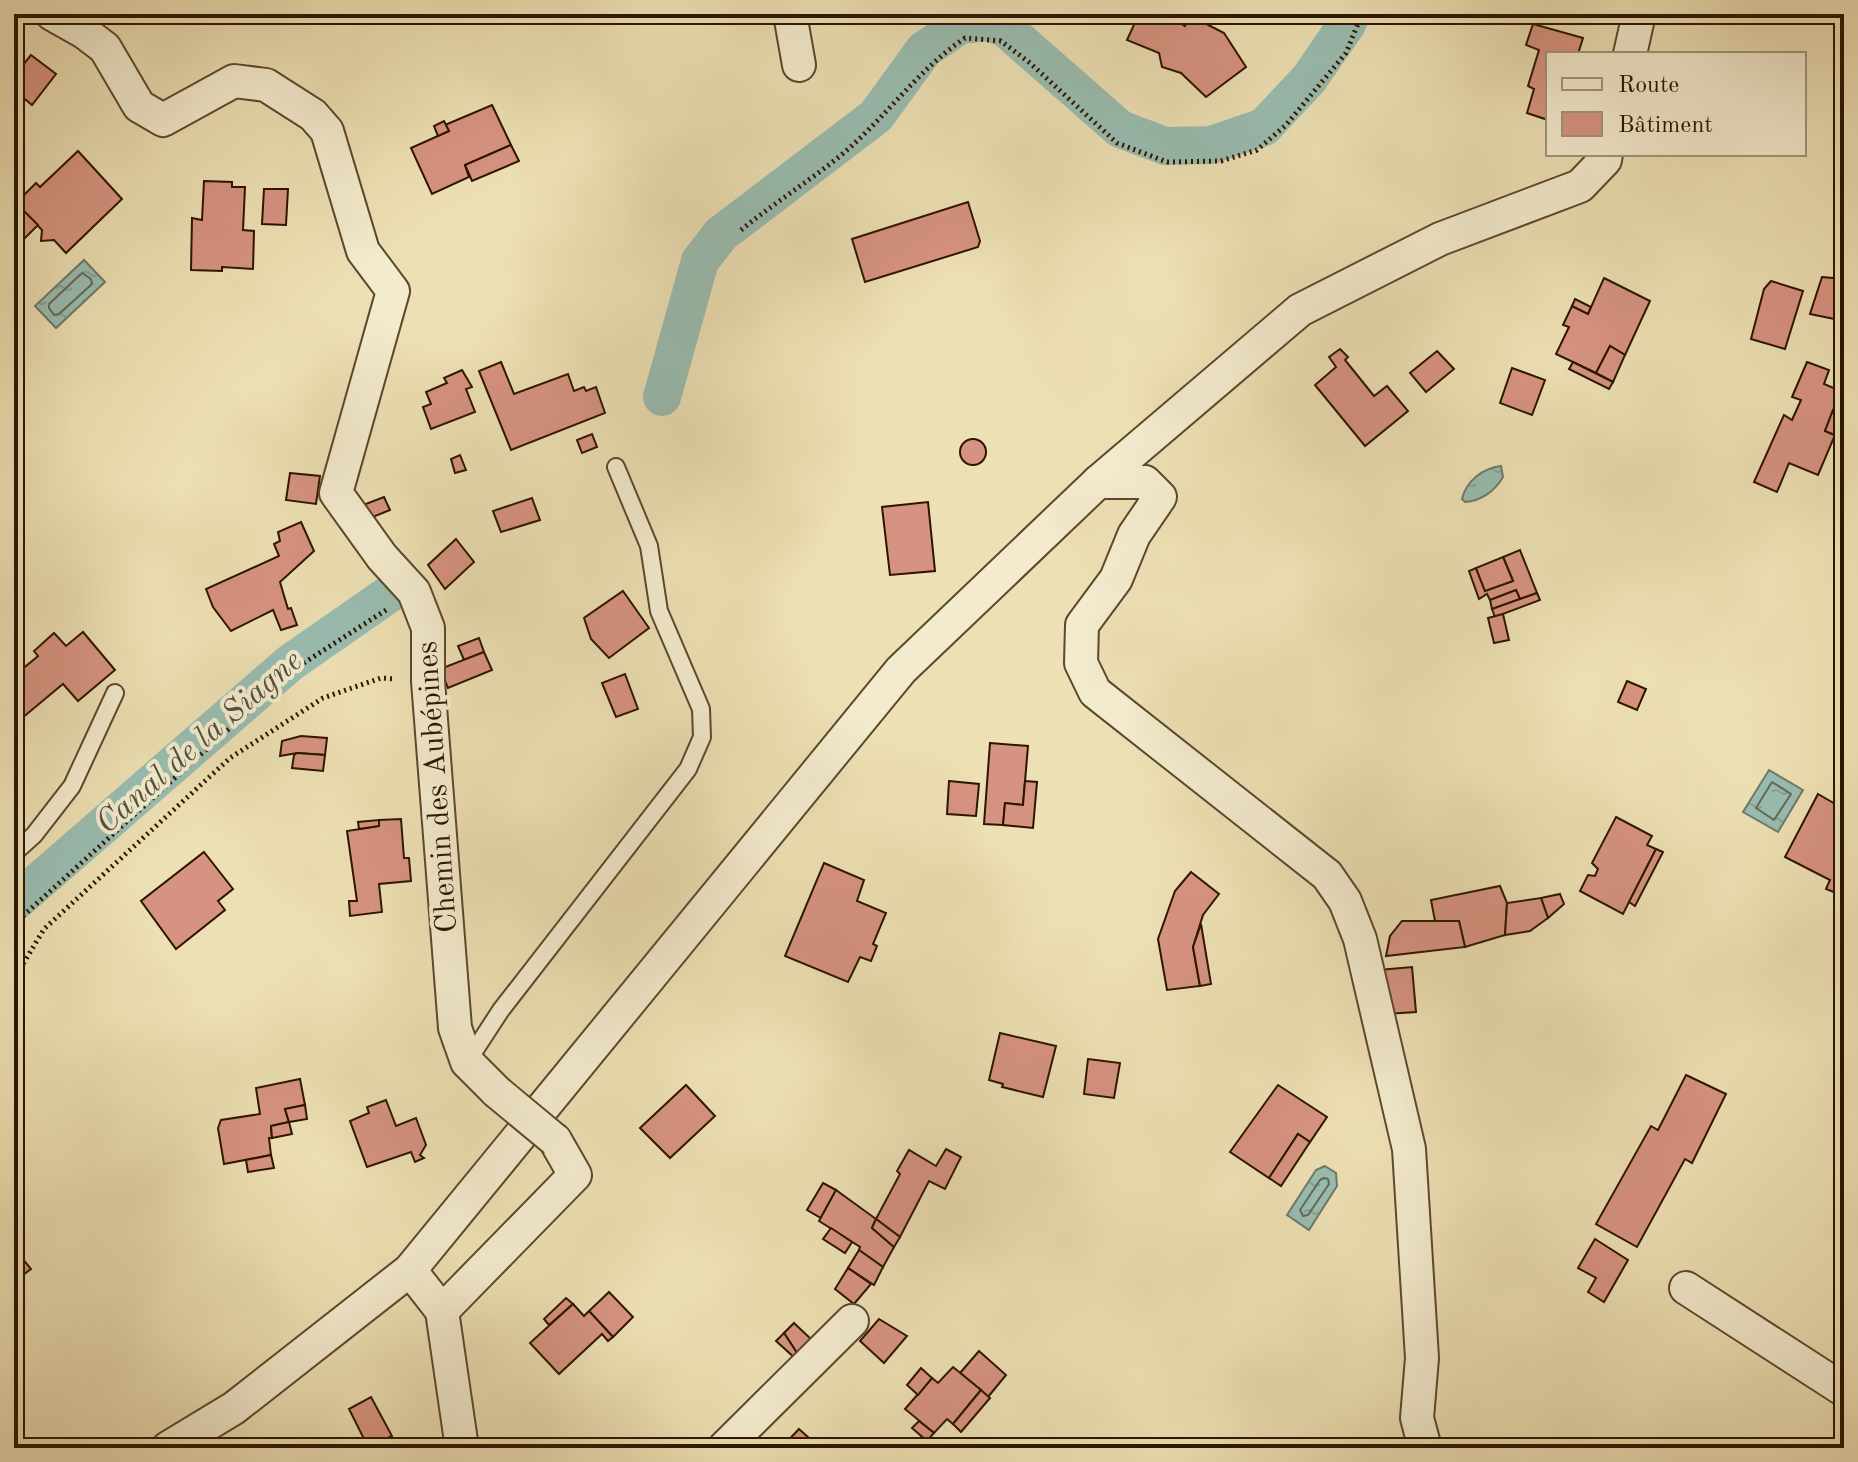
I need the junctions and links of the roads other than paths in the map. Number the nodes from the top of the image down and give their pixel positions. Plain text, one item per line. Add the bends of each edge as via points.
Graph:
1 (52, 14) edge
2 (790, 14) edge
3 (1639, 14) edge
4 (1630, 52) edge
5 (799, 65) dead end
6 (1606, 156) edge
7 (616, 467) dead end
8 (1098, 482) junction
9 (115, 693) dead end
10 (14, 853) edge
11 (467, 1062) junction
12 (410, 1270) junction
13 (1686, 1288) dead end
14 (442, 1311) junction
15 (852, 1321) dead end
16 (1844, 1390) edge
17 (168, 1448) edge
18 (462, 1448) edge
19 (724, 1448) edge
20 (1425, 1448) edge

1 - 11 street, Chemin des Aubépines via 105,48 139,106 163,120 234,81 266,85 313,115 327,131 363,251 393,291 336,493 414,592 428,628 455,1028
2 - 5 street
3 - 4 street
6 - 8 street via 1580,186 1440,239 1300,310
7 - 11 lane via 649,546 659,611 701,709 702,737 688,769 501,1010
8 - 12 street via 901,670
8 - 20 street via 1145,482 1160,497 1134,535 1116,579 1082,625 1081,663 1095,692 1327,875 1345,901 1360,939 1409,1149 1422,1358 1417,1418
9 - 10 lane via 72,786
11 - 14 street, Chemin des Aubépines, bridge via 555,1140 575,1175
12 - 14 street
12 - 17 street via 234,1408
13 - 16 street
14 - 18 street
15 - 19 street

